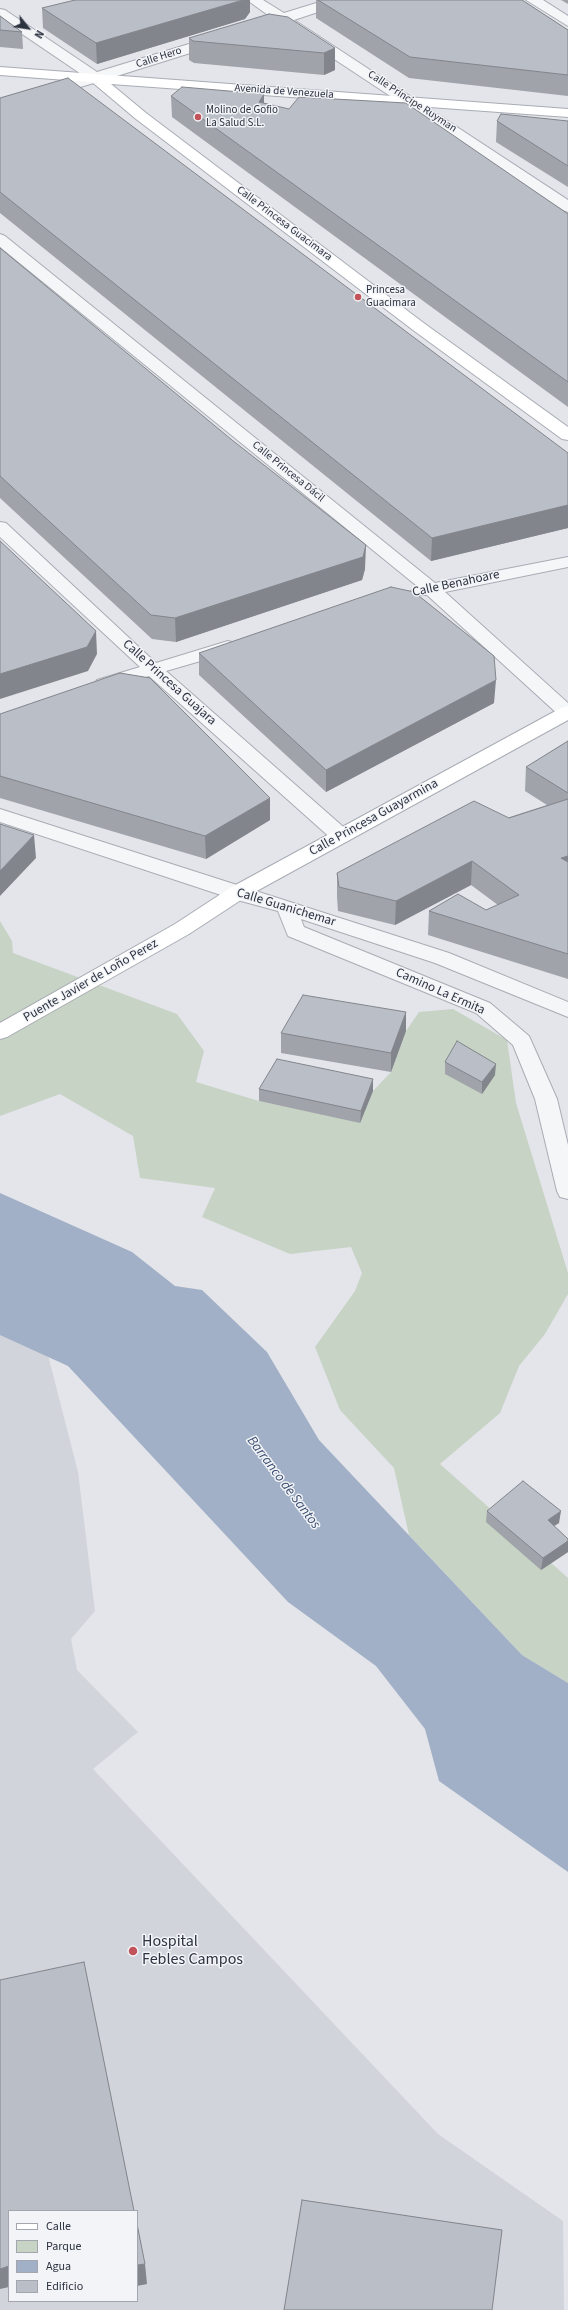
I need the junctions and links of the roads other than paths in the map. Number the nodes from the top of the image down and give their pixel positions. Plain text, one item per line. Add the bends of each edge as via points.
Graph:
1 (254, 0) edge
2 (340, 0) edge
3 (533, 0) edge
4 (0, 14) edge
5 (282, 19) junction
6 (568, 22) edge
7 (260, 26) edge
8 (230, 35) edge
9 (0, 71) edge
10 (96, 78) junction
11 (196, 86) junction
12 (409, 100) junction
13 (144, 105) junction
14 (0, 106) edge
15 (568, 112) edge
16 (568, 207) edge
17 (0, 238) edge
18 (568, 435) edge
19 (0, 527) edge
20 (568, 562) edge
21 (430, 588) junction
22 (400, 596) edge
23 (242, 642) edge
24 (152, 669) junction
25 (91, 688) edge
26 (568, 713) edge
27 (0, 815) edge
28 (341, 836) junction
29 (237, 893) junction
30 (287, 907) junction
31 (182, 929) joint
32 (568, 1010) edge
33 (0, 1032) edge
34 (568, 1191) edge

1 - 5 street, Calle Príncipe Ruyman
2 - 5 street
3 - 6 street
4 - 10 street, Calle Princesa Guacimara
5 - 7 street
5 - 12 street, Calle Príncipe Ruyman
8 - 10 street, Calle Hero
9 - 10 street, Avenida de Venezuela
10 - 11 street, Avenida de Venezuela
10 - 13 street, Calle Princesa Guacimara
10 - 14 street, Calle Hero
11 - 12 street, Avenida de Venezuela
11 - 13 street via 158,92
12 - 15 street, Avenida de Venezuela
12 - 16 street, Calle Príncipe Ruyman
13 - 18 street, Calle Princesa Guacimara via 419,327
17 - 21 street, Calle Princesa Dácil
19 - 24 street, Calle Princesa Guajara
20 - 21 street, Calle Benahoare
21 - 22 street, Calle Benahoare
21 - 26 street, Calle Princesa Dácil
23 - 24 street
24 - 25 street
24 - 28 street, Calle Princesa Guajara
26 - 28 street, Calle Princesa Guayarmina
27 - 29 street, Calle Guanichemar
28 - 29 street, Calle Princesa Guayarmina
29 - 30 street, Calle Guanichemar
29 - 31 street, Calle Princesa Guayarmina
30 - 32 street, Calle Guanichemar via 442,958
30 - 34 street, Camino La Ermita via 295,931 482,1008 522,1041 546,1100
31 - 33 street, Puente Javier de Loño Perez

